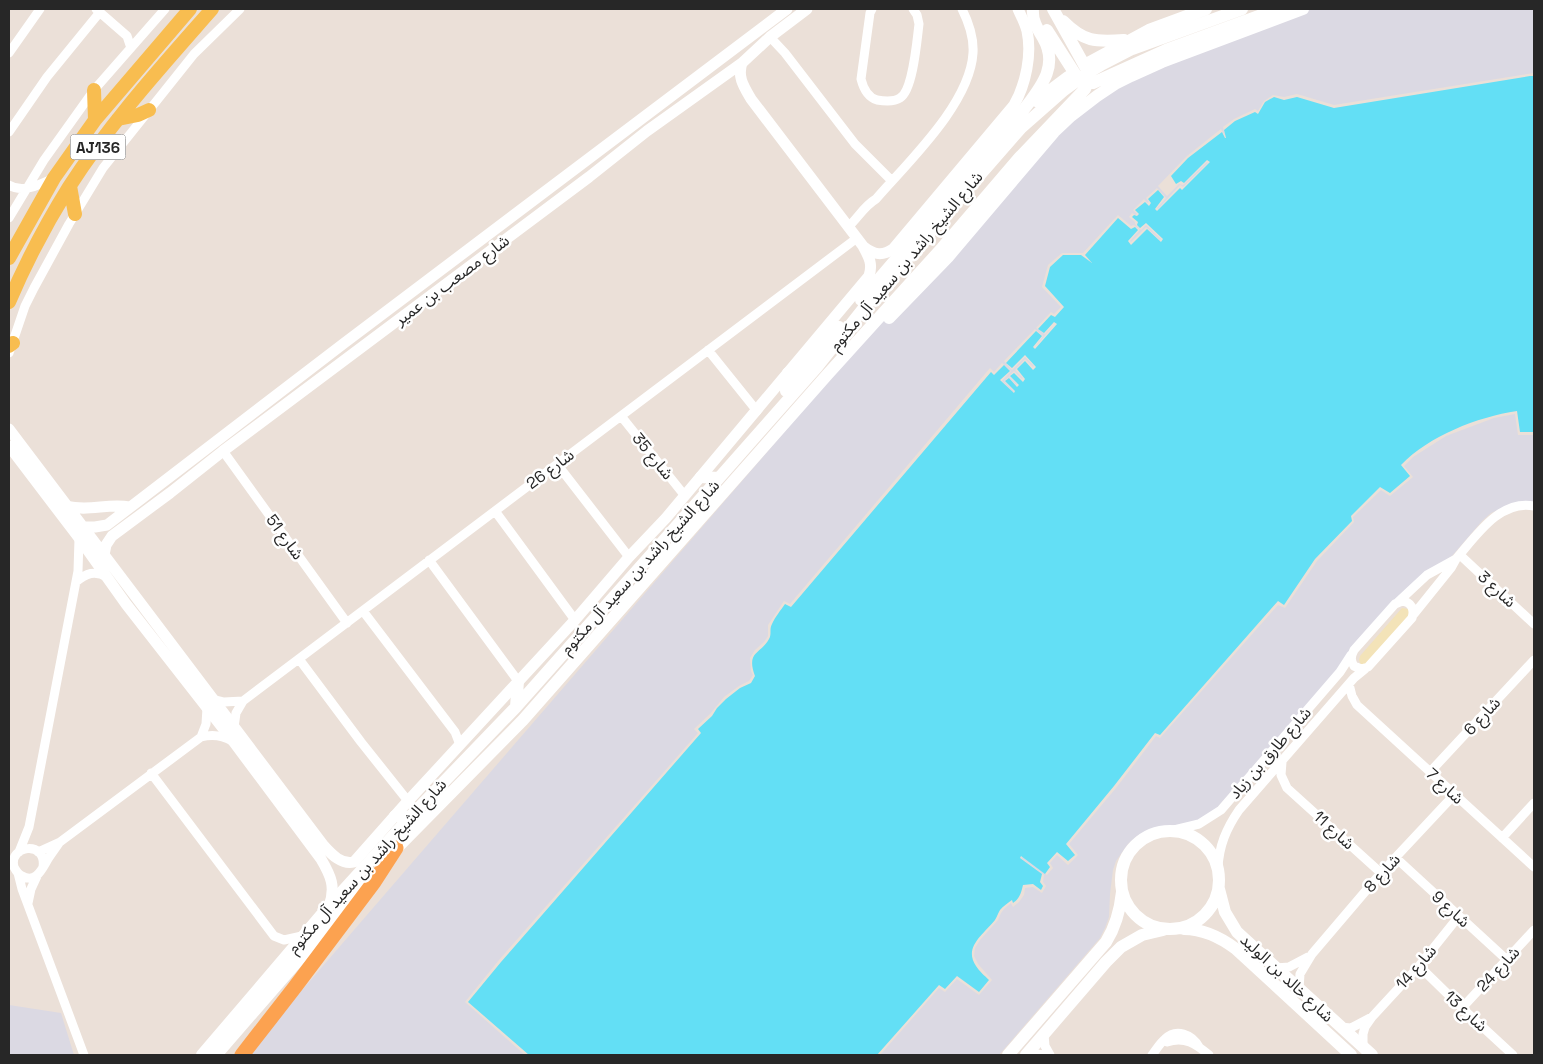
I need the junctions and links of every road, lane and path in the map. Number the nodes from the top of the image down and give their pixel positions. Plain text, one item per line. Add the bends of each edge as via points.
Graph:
1 (40, 9) edge
2 (165, 9) edge
3 (190, 9) edge
4 (212, 9) edge
5 (240, 9) edge
6 (787, 9) edge
7 (806, 9) edge
8 (872, 9) edge
9 (913, 9) edge
10 (962, 9) edge
11 (1018, 9) edge
12 (1033, 9) edge
13 (1206, 9) edge
14 (1242, 9) edge
15 (1278, 9) edge
16 (1303, 9) edge
17 (98, 10) edge
18 (1054, 11) edge
19 (1148, 30) junction
20 (772, 35) junction
21 (1129, 39) junction
22 (131, 48) junction
23 (9, 53) edge
24 (742, 63) junction
25 (1134, 64) junction
26 (1084, 65) junction
27 (1074, 72) junction
28 (719, 80) junction
29 (1088, 83) junction
30 (94, 90) junction
31 (752, 98) junction
32 (1038, 100) junction
33 (149, 110) junction
34 (1022, 112) junction
35 (118, 119) junction
36 (95, 120) junction
37 (9, 132) edge
38 (1036, 138) junction
39 (54, 178) junction
40 (952, 178) junction
41 (965, 179) junction
42 (892, 181) junction
43 (11, 186) edge
44 (70, 186) junction
45 (27, 188) junction
46 (18, 202) junction
47 (75, 214) junction
48 (9, 218) edge
49 (848, 227) junction
50 (860, 242) junction
51 (9, 258) edge
52 (9, 302) edge
53 (10, 347) edge
54 (708, 350) junction
55 (822, 371) junction
56 (788, 373) junction
57 (786, 391) junction
58 (757, 411) junction
59 (621, 416) junction
60 (770, 420) junction
61 (9, 429) edge
62 (9, 446) edge
63 (223, 451) junction
64 (557, 464) junction
65 (701, 477) junction
66 (720, 478) junction
67 (685, 496) junction
68 (67, 506) junction
69 (130, 506) junction
70 (1534, 506) edge
71 (495, 511) junction
72 (110, 530) junction
73 (81, 533) junction
74 (104, 555) junction
75 (629, 557) junction
76 (1458, 557) junction
77 (430, 560) junction
78 (107, 577) junction
79 (76, 582) junction
80 (1398, 602) junction
81 (362, 611) junction
82 (1414, 614) junction
83 (575, 620) junction
84 (347, 623) junction
85 (1534, 624) edge
86 (1351, 655) junction
87 (299, 659) junction
88 (1534, 660) edge
89 (1365, 669) junction
90 (518, 681) junction
91 (1349, 684) junction
92 (243, 701) junction
93 (1334, 701) junction
94 (209, 703) junction
95 (1357, 705) junction
96 (516, 707) junction
97 (234, 727) junction
98 (201, 737) junction
99 (233, 741) junction
100 (460, 745) junction
101 (1282, 762) junction
102 (1430, 772) junction
103 (151, 773) junction
104 (1261, 786) junction
105 (1287, 788) junction
106 (1454, 795) junction
107 (408, 801) junction
108 (1534, 803) edge
109 (394, 816) junction
110 (410, 817) junction
111 (29, 827) junction
112 (1174, 830) junction
113 (1502, 838) junction
114 (60, 842) junction
115 (396, 848) junction
116 (37, 851) junction
117 (19, 852) junction
118 (336, 857) junction
119 (1396, 858) junction
120 (325, 866) junction
121 (43, 867) junction
122 (1534, 867) edge
123 (1218, 868) junction
124 (18, 873) junction
125 (1382, 873) junction
126 (37, 876) junction
127 (1219, 888) junction
128 (1122, 892) junction
129 (28, 904) junction
130 (329, 906) junction
131 (1459, 916) junction
132 (1179, 929) junction
133 (1165, 930) junction
134 (1534, 930) edge
135 (302, 936) junction
136 (1312, 954) junction
137 (1507, 960) junction
138 (1419, 966) junction
139 (1276, 968) junction
140 (1299, 988) junction
141 (1462, 1008) junction
142 (1327, 1015) junction
143 (1372, 1017) junction
144 (1318, 1025) junction
145 (1340, 1027) junction
146 (1044, 1034) junction
147 (1340, 1050) edge
148 (1368, 1051) edge
149 (1155, 1052) edge
150 (84, 1055) edge
151 (202, 1055) edge
152 (216, 1055) edge
153 (242, 1055) edge
154 (1008, 1055) edge
155 (1026, 1055) edge
156 (1044, 1055) edge
157 (1050, 1055) edge
158 (1208, 1055) edge
159 (1350, 1055) edge
160 (1514, 1055) edge

1 - 23 street
2 - 22 street
3 - 36 main road, AJ136
4 - 35 main road, AJ136
5 - 33 street via 200,47
6 - 69 street, شارع مصعب بن عمير
7 - 20 street, شارع مصعب بن عمير
8 - 9 street via 862,83 873,98 895,100 905,94 910,84 919,24
10 - 42 street via 973,44 965,84 943,121
11 - 40 street via 1028,42 1020,93 1010,110
12 - 27 main road
12 - 34 main road via 1033,20 1048,49 1049,64 1046,78
13 - 19 main road
14 - 55 main road, شارع الشيخ راشد بن سعيد آل مكتوم via 1132,49 1089,72 1063,91 1006,144 864,309
15 - 25 main road
16 - 55 main road via 1146,69 1115,84 1084,106 1054,132 907,300 852,355
17 - 22 street via 127,36
17 - 37 street
18 - 21 main road via 1086,39 1104,42
18 - 26 main road
19 - 21 main road
19 - 25 main road via 1107,56 1108,64 1113,67
20 - 24 street, شارع مصعب بن عمير
20 - 42 street via 855,144
21 - 26 main road
22 - 30 street
24 - 28 street, شارع مصعب بن عمير
24 - 31 street via 741,79
25 - 29 main road via 1098,82
26 - 27 main road
26 - 29 main road via 1089,74
27 - 29 main road via 1081,82
27 - 32 main road
28 - 31 street via 739,86
28 - 63 street, شارع مصعب بن عمير
29 - 38 main road, شارع الشيخ راشد بن سعيد آل مكتوم
30 - 36 main road
30 - 45 street
31 - 49 street
32 - 34 main road
32 - 38 main road via 1056,90 1061,90 1066,97 1040,125
33 - 35 main road
33 - 47 street via 103,168
34 - 41 main road
35 - 44 main road, AJ136
36 - 39 main road, AJ136
38 - 55 main road, شارع الشيخ راشد بن سعيد آل مكتوم via 942,248
39 - 45 street
39 - 51 main road, AJ136
40 - 41 main road
40 - 50 street via 893,249 878,254 870,252
41 - 57 main road
42 - 49 street via 870,210
43 - 45 street
43 - 46 street
44 - 47 main road
44 - 52 main road, AJ136 via 35,246
45 - 46 street
46 - 48 street
47 - 53 street via 25,306
49 - 50 street
50 - 54 street, شارع 26
50 - 56 street via 870,261 869,276
54 - 58 street
54 - 59 street, شارع 26
55 - 60 main road, شارع الشيخ راشد بن سعيد آل مكتوم
55 - 115 main road, شارع الشيخ راشد بن سعيد آل مكتوم via 523,720
56 - 57 main road
56 - 58 street
57 - 60 main road
58 - 65 street
59 - 64 street, شارع 26
59 - 67 street, شارع 35
60 - 66 main road, شارع الشيخ راشد بن سعيد آل مكتوم
61 - 68 street
62 - 73 street
63 - 72 street, شارع مصعب بن عمير via 170,493
63 - 84 street, شارع 51
64 - 71 street, شارع 26
64 - 75 street
65 - 66 main road
65 - 67 street
66 - 96 main road, شارع الشيخ راشد بن سعيد آل مكتوم
67 - 75 street
68 - 69 street
68 - 73 street
69 - 72 street, شارع مصعب بن عمير
70 - 76 street via 1508,508 1498,514
71 - 77 street, شارع 26
71 - 83 street
72 - 73 street via 95,527
72 - 74 street, شارع مصعب بن عمير
73 - 74 street
73 - 78 street
73 - 79 street
74 - 94 street
75 - 83 street
76 - 80 street, شارع طارق بن زياد via 1427,575
76 - 82 street, شارع طارق بن زياد
76 - 85 street, شارع 3
77 - 81 street, شارع 26
77 - 90 street
78 - 79 street via 93,572
78 - 94 street
79 - 111 street
80 - 82 street via 1409,604
80 - 86 street, شارع طارق بن زياد
81 - 84 street, شارع 26
81 - 100 street via 455,732
82 - 89 street, شارع طارق بن زياد
83 - 90 street
84 - 87 street, شارع 26
86 - 89 street via 1354,666
86 - 112 street, شارع طارق بن زياد via 1221,810 1199,824
87 - 92 street, شارع 26
87 - 107 street
88 - 102 street, شارع 6
89 - 91 street, شارع طارق بن زياد
90 - 96 main road
90 - 100 street
91 - 93 street, شارع طارق بن زياد
91 - 95 street, شارع 7
92 - 94 street
92 - 97 street via 236,713
93 - 95 street
93 - 101 street, شارع طارق بن زياد
94 - 97 street
94 - 98 street
94 - 99 street
95 - 102 street, شارع 7
96 - 110 main road, شارع الشيخ راشد بن سعيد آل مكتوم
97 - 118 street via 324,846
98 - 99 street via 214,735
98 - 103 street
99 - 120 street
100 - 107 street
101 - 104 street, شارع طارق بن زياد
101 - 105 street via 1281,775
102 - 106 street, شارع 7
103 - 114 street
103 - 135 street via 274,936 284,940
104 - 105 street via 1274,784
104 - 123 street, شارع طارق بن زياد via 1239,810 1226,832
105 - 125 street, شارع 11
106 - 113 street, شارع 7
106 - 119 street, شارع 8
107 - 109 street
108 - 113 street
109 - 110 main road
109 - 118 street via 358,859 347,863
110 - 130 main road, شارع الشيخ راشد بن سعيد آل مكتوم
111 - 116 street
111 - 117 street
112 - 123 main road via 1202,842
112 - 128 main road via 1149,835 1130,852 1121,876
113 - 122 street, شارع 7
114 - 116 street
114 - 121 street
115 - 152 main road, شارع الشيخ راشد بن سعيد آل مكتوم
115 - 153 highway via 374,882
116 - 117 street via 25,849
116 - 121 street via 42,857
117 - 124 street via 14,864
118 - 120 street via 339,865 336,870 331,871
119 - 125 street, شارع 8
119 - 131 street, شارع 9
120 - 130 street via 332,886
121 - 126 street
123 - 127 main road
124 - 126 street via 27,878
124 - 129 street
125 - 136 street, شارع 8
126 - 129 street
127 - 132 main road via 1208,911
127 - 139 main road, شارع خالد بن الوليد via 1225,912 1237,932
128 - 133 main road via 1138,918
128 - 154 main road via 1118,919 1106,942
129 - 150 street
130 - 135 main road, شارع الشيخ راشد بن سعيد آل مكتوم
131 - 137 street, شارع 9
131 - 138 street, شارع 14
132 - 133 main road
132 - 144 main road, شارع خالد بن الوليد via 1210,933 1227,942
133 - 146 main road via 1142,935 1121,947
134 - 137 street, شارع 24
135 - 151 main road, شارع الشيخ راشد بن سعيد آل مكتوم
136 - 139 street, شارع 8 via 1289,967
136 - 140 street, شارع 8 via 1300,974
137 - 141 street, شارع 24
138 - 141 street, شارع 13
138 - 143 street, شارع 14
139 - 140 main road, شارع خالد بن الوليد
140 - 142 main road, شارع خالد بن الوليد
141 - 160 street, شارع 13
142 - 144 main road
142 - 145 main road, شارع خالد بن الوليد
143 - 145 street, شارع 14 via 1350,1028
143 - 148 street, شارع 14 via 1365,1027 1362,1041
144 - 147 main road, شارع خالد بن الوليد
145 - 148 main road, شارع خالد بن الوليد
146 - 155 main road
146 - 157 street
147 - 159 main road, شارع خالد بن الوليد
149 - 158 street via 1167,1042 1178,1039 1199,1046
155 - 156 street

